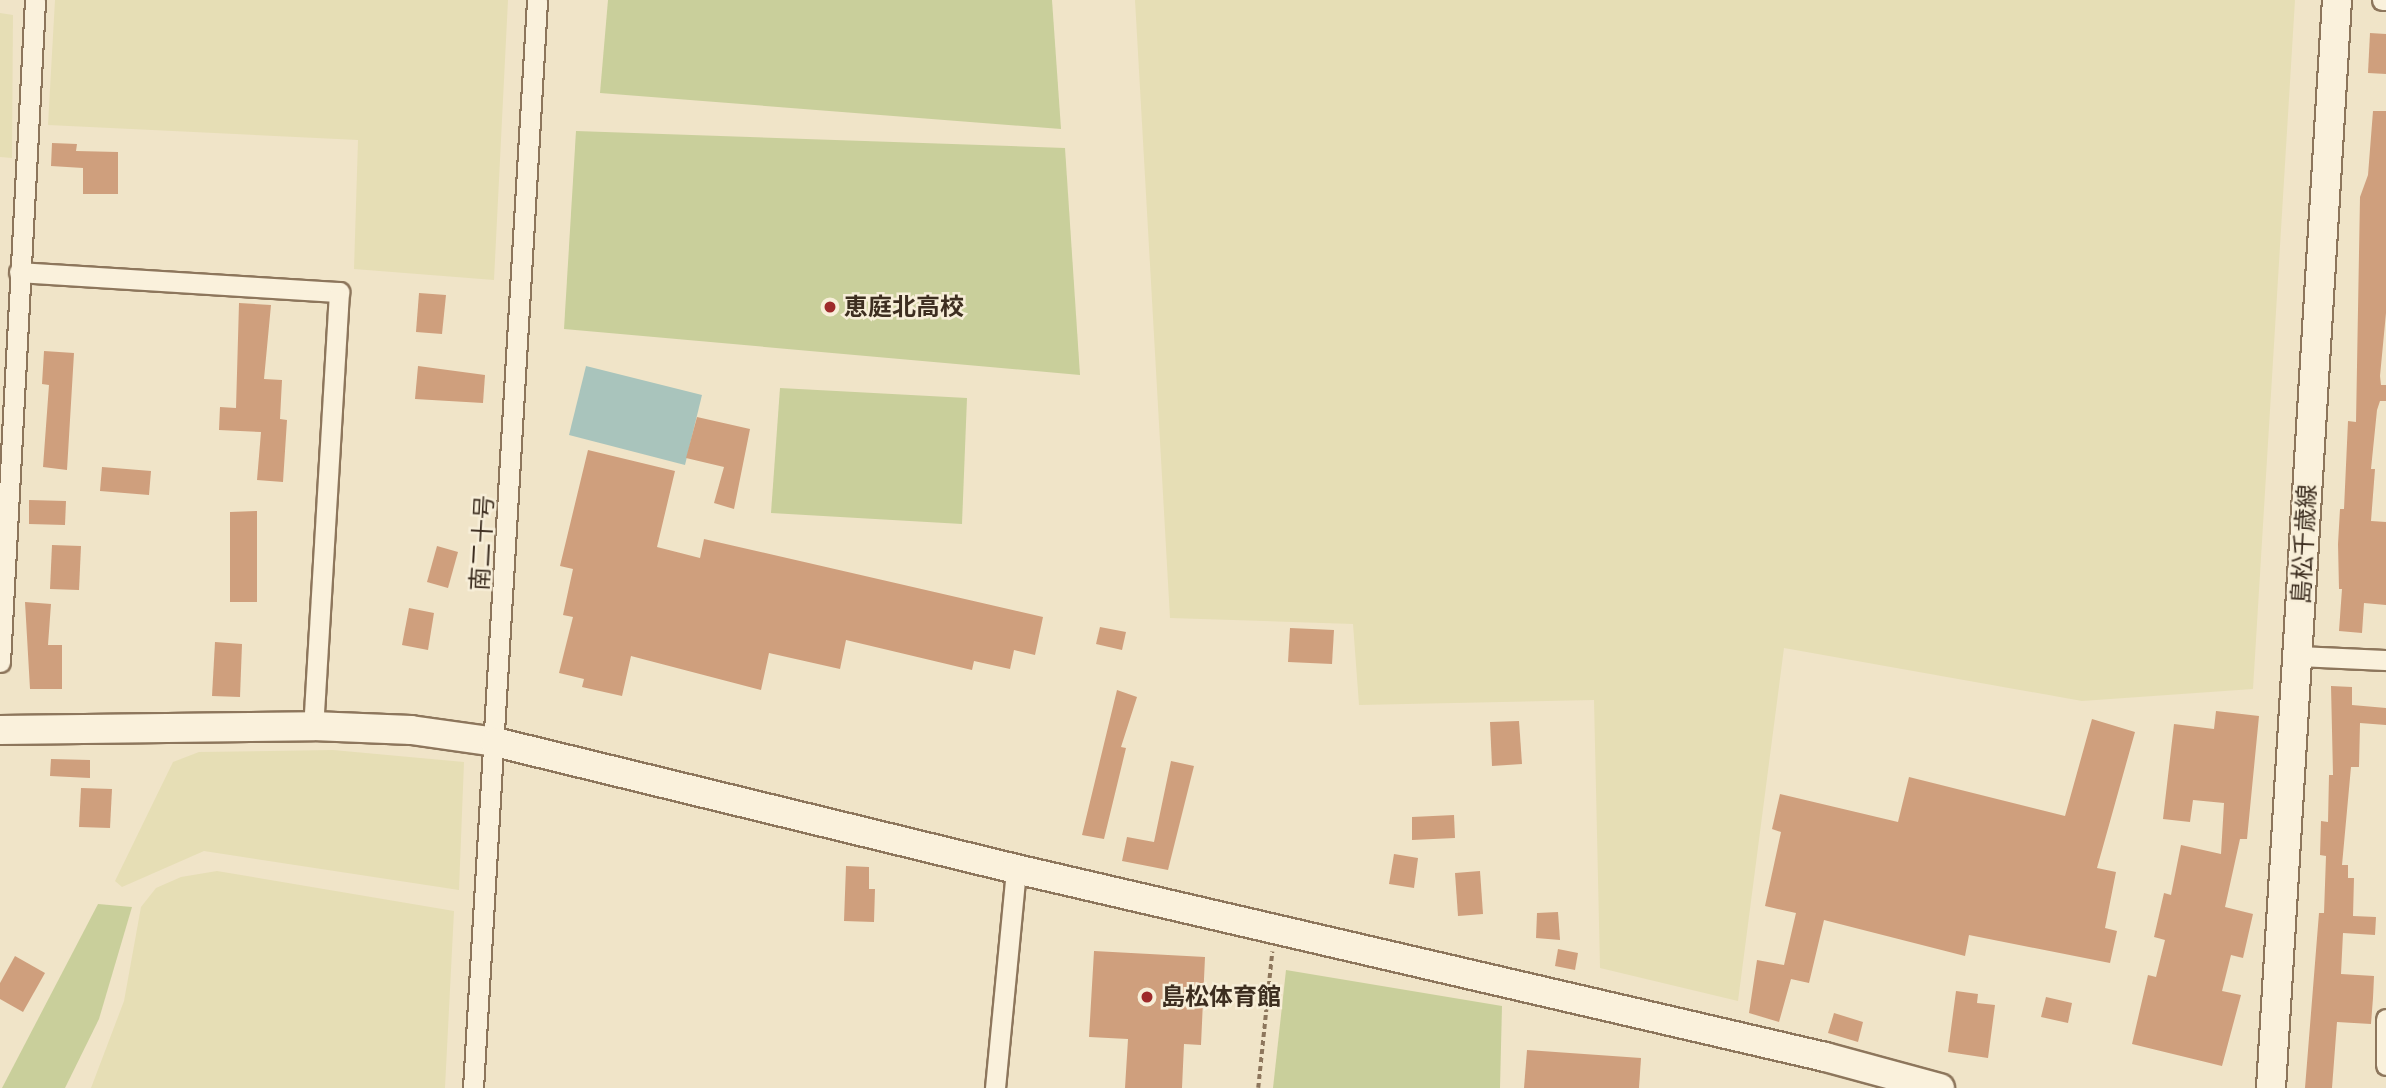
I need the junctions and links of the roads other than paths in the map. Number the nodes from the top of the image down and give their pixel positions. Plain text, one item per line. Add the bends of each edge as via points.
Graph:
1 (35, 0) edge
2 (537, 0) edge
3 (2337, 0) edge
4 (19, 272) junction
5 (2298, 656) junction
6 (2386, 660) edge
7 (0, 662) edge
8 (313, 726) junction
9 (0, 730) edge
10 (495, 741) junction
11 (1016, 869) junction
12 (2386, 1019) edge
13 (2386, 1065) edge
14 (473, 1088) edge
15 (995, 1088) edge
16 (1940, 1088) edge
17 (2271, 1088) edge

1 - 4 street
2 - 10 street, 南二十号
3 - 5 street, 島松千歳線
4 - 7 street
4 - 8 street via 339,292
5 - 6 street
5 - 17 street, 島松千歳線
8 - 9 street
8 - 10 street via 411,730
10 - 11 street
10 - 14 street, 南二十号
11 - 15 street
11 - 16 street via 1825,1057
12 - 13 street

